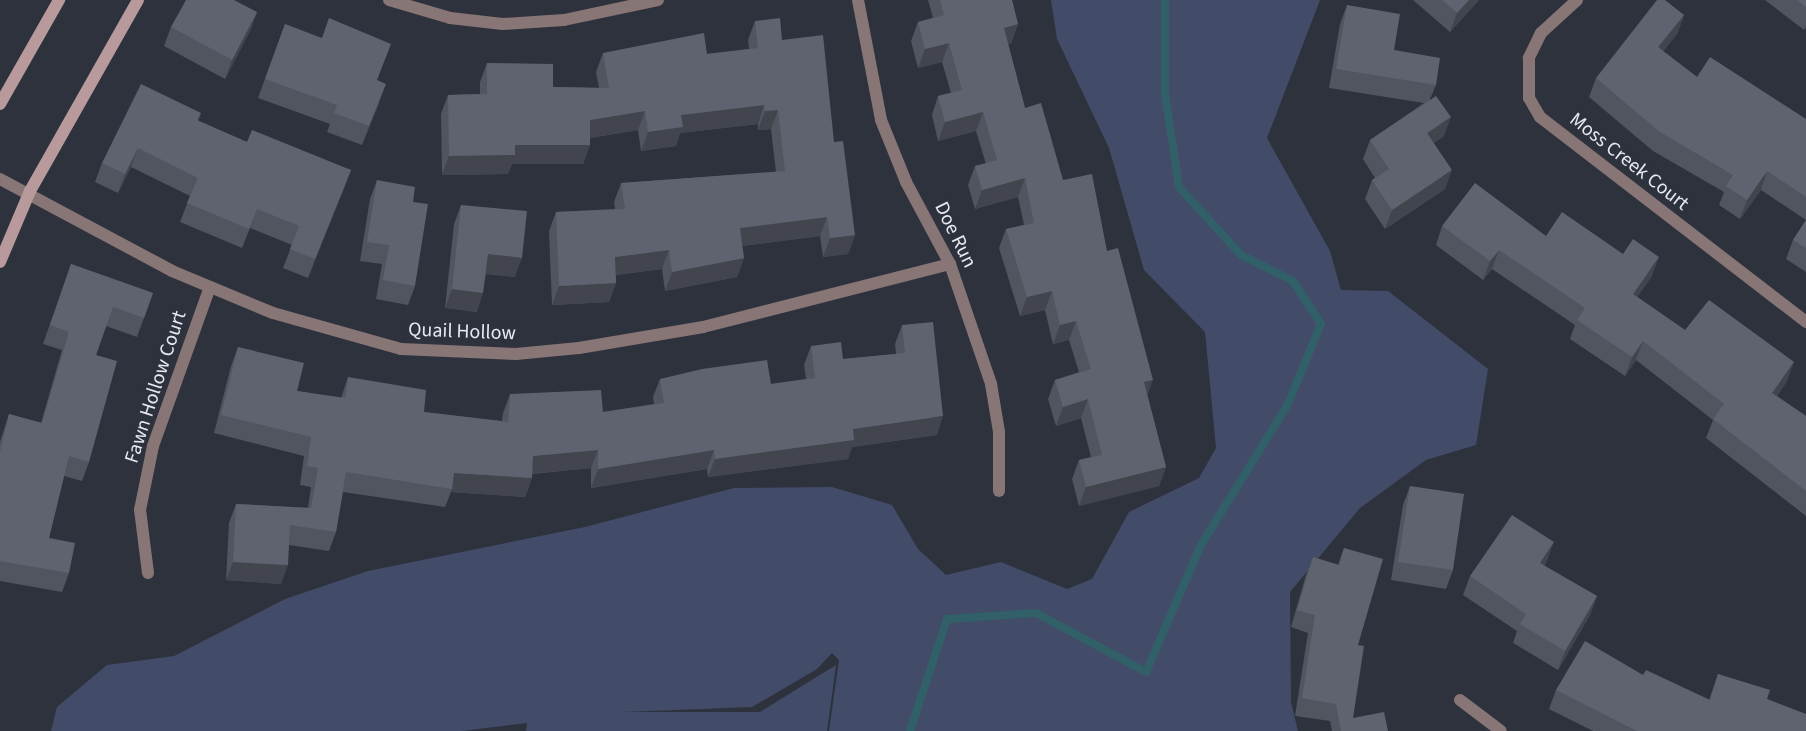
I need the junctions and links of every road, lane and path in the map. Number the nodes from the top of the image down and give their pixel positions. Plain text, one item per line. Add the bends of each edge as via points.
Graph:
1 (59, 0) edge
2 (138, 0) edge
3 (389, 0) edge
4 (658, 0) edge
5 (858, 0) edge
6 (1577, 0) edge
7 (0, 104) edge
8 (0, 179) edge
9 (30, 191) junction
10 (0, 262) edge
11 (950, 264) junction
12 (210, 287) junction
13 (1806, 322) edge
14 (999, 491) dead end
15 (148, 573) dead end
16 (1460, 700) dead end
17 (1501, 731) edge

1 - 7 main road
2 - 9 main road
3 - 4 street via 450,18 504,24 564,20
5 - 11 street, Doe Run via 881,120
6 - 13 street, Moss Creek Court via 1541,33 1529,58 1529,98 1540,117
8 - 9 street, Quail Hollow
9 - 10 main road
9 - 12 street, Quail Hollow
11 - 12 street, Quail Hollow via 703,327 516,354 401,350 358,341
11 - 14 street, Doe Run via 991,384 999,432
12 - 15 street, Fawn Hollow Court via 153,446 140,510
16 - 17 street

